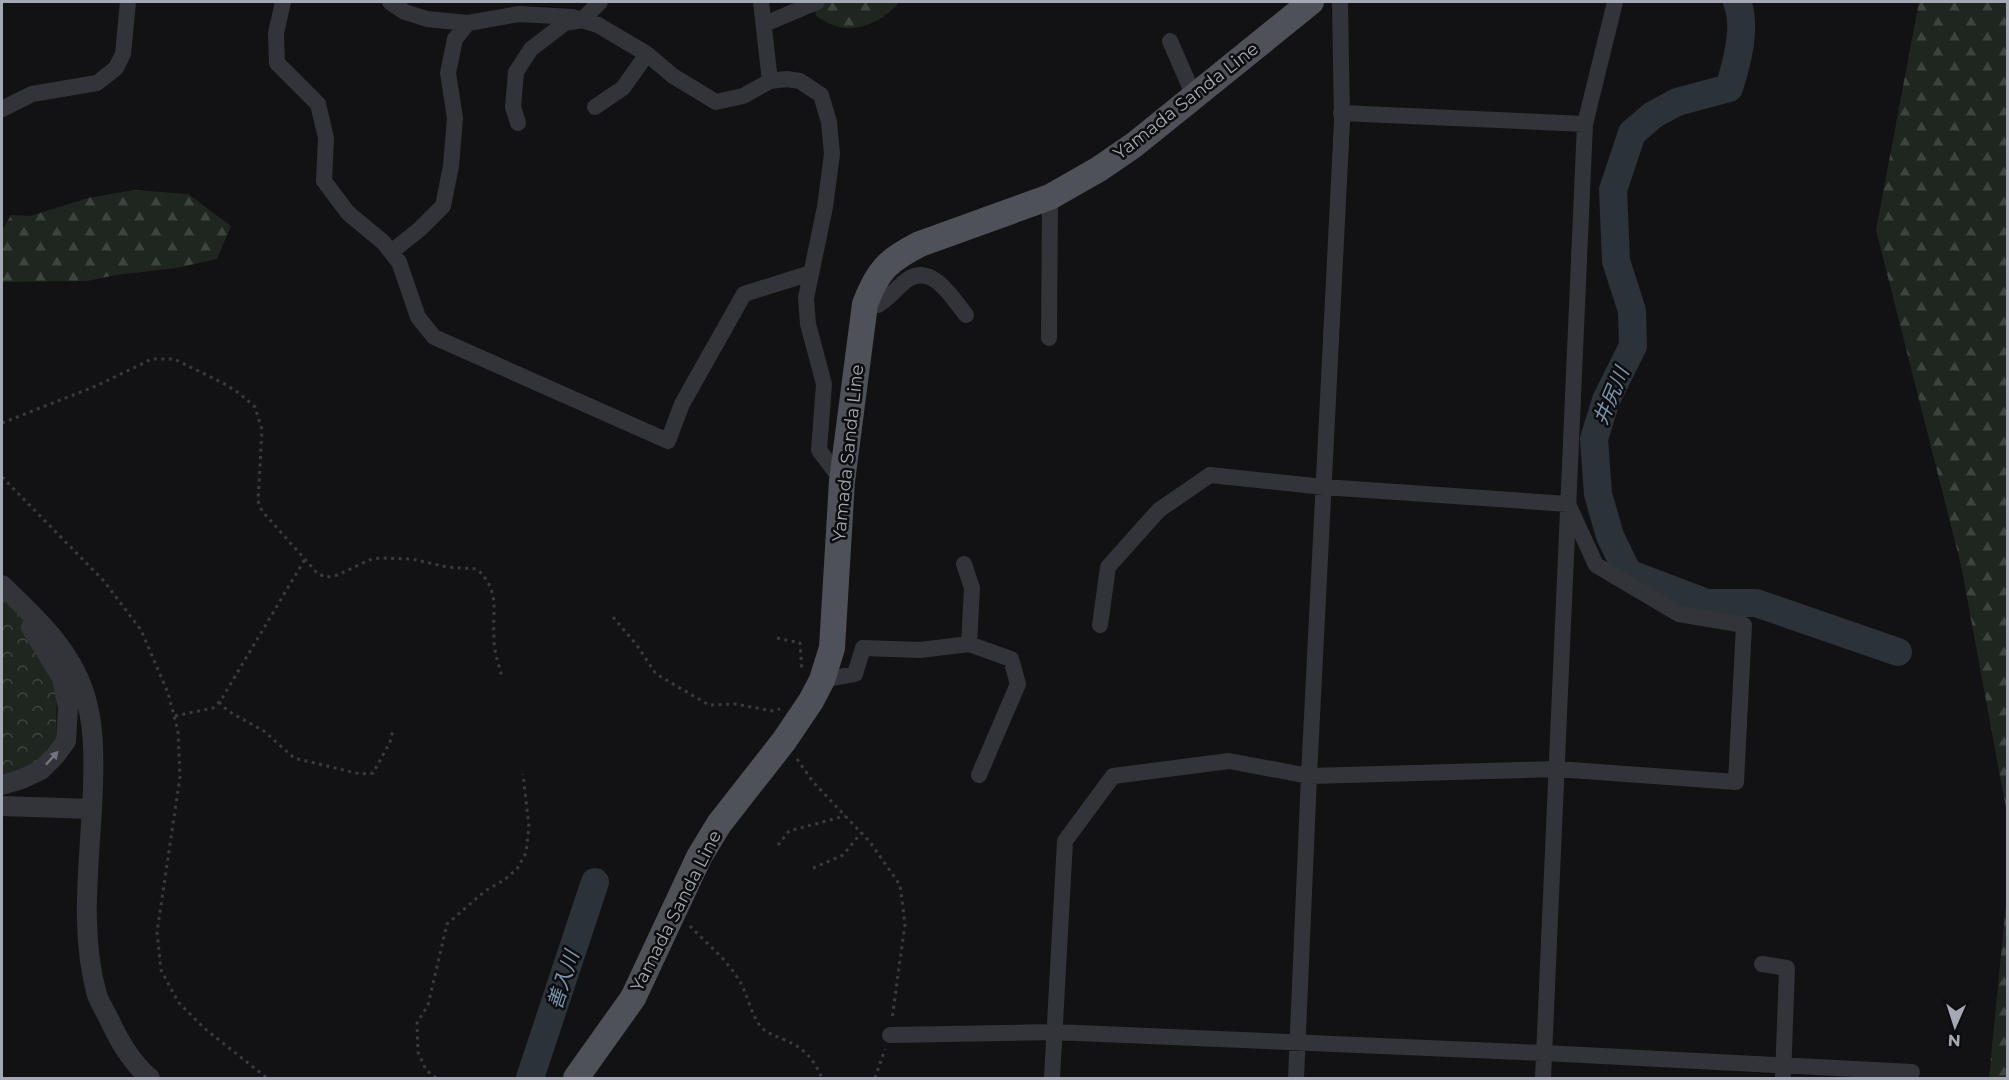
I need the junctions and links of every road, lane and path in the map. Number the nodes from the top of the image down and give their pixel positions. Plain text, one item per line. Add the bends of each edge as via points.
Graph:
1 (128, 2) edge
2 (283, 2) edge
3 (390, 2) edge
4 (600, 2) edge
5 (761, 2) edge
6 (817, 2) edge
7 (1311, 2) edge
8 (1340, 2) edge
9 (1615, 2) edge
10 (582, 20) junction
11 (468, 22) junction
12 (765, 24) junction
13 (1170, 41) dead end
14 (647, 54) junction
15 (770, 81) junction
16 (1194, 96) junction
17 (596, 107) dead end
18 (2, 109) edge
19 (1341, 113) junction
20 (518, 123) dead end
21 (1585, 124) junction
22 (1050, 197) junction
23 (391, 252) junction
24 (811, 273) junction
25 (865, 304) junction
26 (966, 315) dead end
27 (1048, 338) dead end
28 (2, 423) edge
29 (2, 477) edge
30 (842, 481) junction
31 (1324, 486) junction
32 (1568, 504) junction
33 (305, 559) junction
34 (964, 564) dead end
35 (2, 585) edge
36 (613, 617) dead end
37 (1100, 624) dead end
38 (969, 644) junction
39 (502, 677) dead end
40 (822, 680) junction
41 (219, 702) junction
42 (783, 708) dead end
43 (174, 716) junction
44 (393, 730) dead end
45 (1557, 769) junction
46 (523, 774) dead end
47 (979, 775) dead end
48 (1309, 776) junction
49 (2, 785) edge
50 (2, 806) edge
51 (92, 809) junction
52 (845, 816) dead end
53 (778, 845) dead end
54 (813, 868) dead end
55 (672, 911) junction
56 (1762, 964) dead end
57 (1054, 1032) junction
58 (890, 1035) junction
59 (1298, 1043) junction
60 (1544, 1053) junction
61 (1783, 1072) edge
62 (1912, 1072) dead end
63 (150, 1078) edge
64 (267, 1078) edge
65 (436, 1078) edge
66 (576, 1078) edge
67 (822, 1078) edge
68 (875, 1078) edge
69 (1052, 1078) edge
70 (1296, 1078) edge
71 (1543, 1078) edge

1 - 18 street via 123,54 116,68 97,83 32,94
2 - 23 street via 276,33 278,63 318,104 326,138 324,181 348,213
3 - 11 street via 427,19
4 - 10 street
5 - 12 street
6 - 12 street
7 - 16 main road, Yamada Sanda Line
8 - 19 street
9 - 21 street
10 - 11 street via 519,14
10 - 14 street
10 - 20 street via 565,23 531,49 516,72 513,107
11 - 23 street via 455,39 448,74 455,118 443,206
12 - 15 street
13 - 16 street
14 - 15 street via 673,76 716,102 743,96
14 - 17 street via 623,88
15 - 24 street via 800,81 821,95 829,122 832,154
16 - 22 main road, Yamada Sanda Line via 1134,145
19 - 21 street
19 - 31 street
21 - 32 street
22 - 25 main road, Yamada Sanda Line via 901,254 874,281
22 - 27 street
23 - 24 street via 399,262 417,317 434,337 668,441 682,404 744,294
24 - 30 street via 806,298 808,324 824,384 819,450
25 - 26 street via 878,305 909,278 931,276
25 - 30 main road, Yamada Sanda Line
28 - 33 path via 152,359 174,359 223,382 255,407 262,430 258,501 262,511
29 - 43 path via 103,580 141,630
30 - 40 main road, Yamada Sanda Line via 832,648
31 - 32 street
31 - 37 street via 1210,475 1159,510 1108,567
31 - 48 street
32 - 45 street
32 - 45 street via 1596,565 1679,614 1744,625 1736,782
33 - 39 path via 318,574 327,577 381,558 477,569 487,579 494,597 494,642
33 - 41 path
34 - 38 street via 972,588
49 -> 35 street via 41,770 66,741 68,724 62,678
35 - 51 street via 59,644 73,665 91,715
36 - 42 path via 656,674 709,705 773,711
38 - 40 street via 920,650 863,648 855,674
38 - 47 street via 1011,659 1018,684
40 - 55 main road, Yamada Sanda Line via 784,741 719,824
41 - 43 path via 213,708
41 - 44 path via 264,731 294,758 360,774 373,773
43 - 64 path via 180,777 157,932 161,970 178,1002
45 - 48 street
45 - 60 street
46 - 65 path via 529,827 526,853 504,880 447,924 428,1005 417,1023 418,1052 426,1070
48 - 57 street via 1229,761 1113,776 1065,841
48 - 59 street
50 - 51 street
51 - 63 street via 87,924 98,995 115,1033 138,1068
52 - 53 path via 789,831
54 - 58 path via 843,855 861,833 900,885 905,924
55 - 66 main road, Yamada Sanda Line via 633,998
55 - 67 path via 738,977 761,1026 814,1059
56 - 61 street via 1787,968
57 - 58 street
57 - 59 street
57 - 69 street
58 - 68 path
59 - 60 street
59 - 70 street
60 - 61 street
60 - 71 street
61 - 62 street

